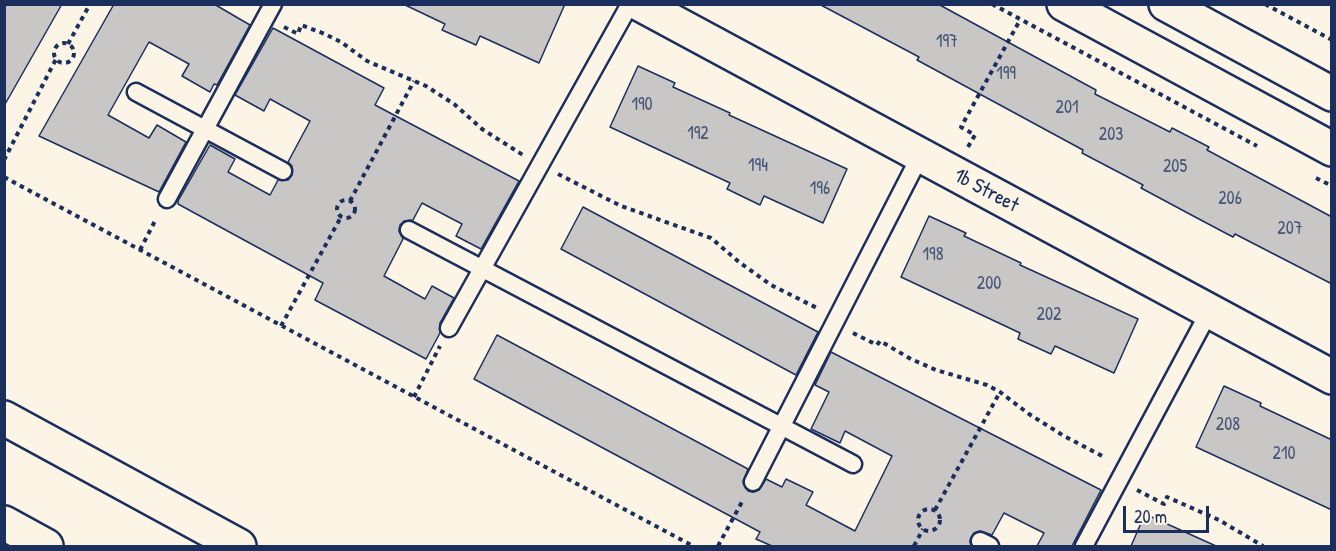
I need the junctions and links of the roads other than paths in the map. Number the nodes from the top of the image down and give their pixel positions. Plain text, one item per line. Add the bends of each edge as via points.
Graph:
1 (630, 4) edge
2 (640, 4) edge
3 (1064, 4) edge
4 (1166, 4) edge
5 (270, 11) edge
6 (136, 92) dead end
7 (1332, 94) edge
8 (205, 129) junction
9 (1332, 149) edge
10 (920, 156) junction
11 (283, 171) dead end
12 (167, 199) road end
13 (410, 230) dead end
14 (482, 268) junction
15 (1209, 312) junction
16 (449, 328) road end
17 (1332, 377) edge
18 (4, 418) edge
19 (782, 426) junction
20 (853, 464) dead end
21 (753, 482) road end
22 (4, 523) edge
23 (46, 546) edge
24 (239, 546) edge
25 (1084, 546) edge

1 - 14 lane
2 - 10 main road, 1b Street
3 - 9 main road
4 - 7 main road
5 - 8 lane
6 - 8 lane
8 - 11 lane
8 - 12 lane
10 - 15 main road, 1b Street
10 - 19 lane
13 - 14 lane
14 - 16 lane
14 - 19 lane
15 - 17 main road, 1b Street
15 - 25 lane
18 - 24 main road
19 - 20 lane
19 - 21 lane
22 - 23 main road

